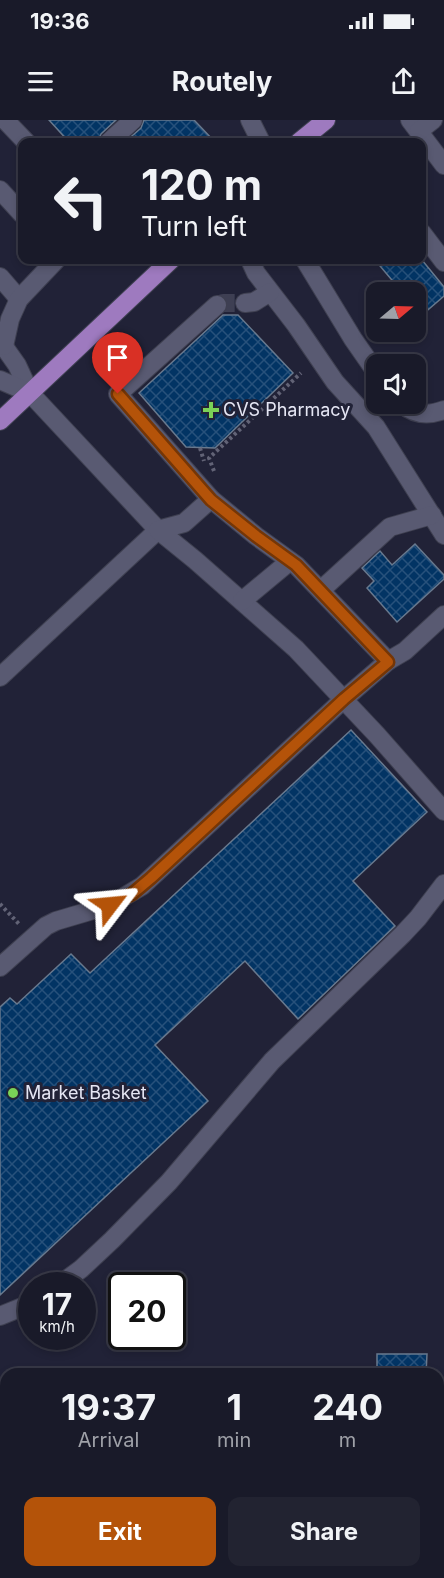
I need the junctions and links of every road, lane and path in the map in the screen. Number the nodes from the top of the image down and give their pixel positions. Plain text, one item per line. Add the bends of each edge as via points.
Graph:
1 (5, 120) edge
2 (133, 120) edge
3 (250, 120) edge
4 (326, 120) edge
5 (433, 120) edge
6 (414, 125) edge
7 (22, 138) edge
8 (114, 138) edge
9 (259, 138) edge
10 (304, 138) edge
11 (424, 138) edge
12 (426, 141) edge
13 (444, 165) edge
14 (0, 190) edge
15 (18, 210) edge
16 (426, 238) edge
17 (444, 262) edge
18 (52, 264) edge
19 (167, 264) edge
20 (252, 264) edge
21 (307, 264) edge
22 (0, 277) edge
23 (270, 292) junction
24 (20, 299) junction
25 (245, 303) tunnel mouth
26 (217, 305) tunnel mouth
27 (2, 343) edge
28 (366, 358) edge
29 (102, 360) dead end
30 (301, 373) dead end
31 (0, 380) edge
32 (118, 386) junction
33 (30, 393) junction
34 (444, 410) edge
35 (426, 413) edge
36 (0, 421) edge
37 (214, 471) dead end
38 (211, 500) junction
39 (432, 515) junction
40 (158, 530) junction
41 (444, 535) edge
42 (290, 561) junction
43 (321, 590) junction
44 (242, 601) junction
45 (444, 615) edge
46 (388, 662) junction
47 (0, 677) edge
48 (344, 699) junction
49 (444, 811) edge
50 (444, 884) edge
51 (0, 904) edge
52 (25, 930) dead end
53 (0, 967) edge
54 (76, 1272) edge
55 (18, 1309) edge
56 (0, 1316) edge

1 - 7 street
2 - 8 street
3 - 9 street
4 - 10 main road
5 - 6 street
6 - 11 street
12 - 13 street
14 - 15 street
16 - 17 street
18 - 24 street
19 - 33 main road
20 - 23 street
21 - 28 street
22 - 24 street
23 - 25 street
23 - 39 street via 335,382 376,427
24 - 27 street
26 - 32 street
27 - 33 street
29 - 32 path
30 - 37 path via 209,458
31 - 33 street
32 - 38 street
33 - 36 main road
33 - 40 street
34 - 35 street
38 - 40 street via 184,523
38 - 42 street
39 - 41 street
39 - 43 street via 390,527
40 - 44 street
40 - 47 street
42 - 43 street
42 - 44 street
43 - 46 street
44 - 48 street
45 - 46 street
46 - 48 street
48 - 49 street
48 - 53 street via 142,886 110,905 46,926
50 - 54 street via 404,934 272,1061 169,1182
51 - 52 path
55 - 56 street

